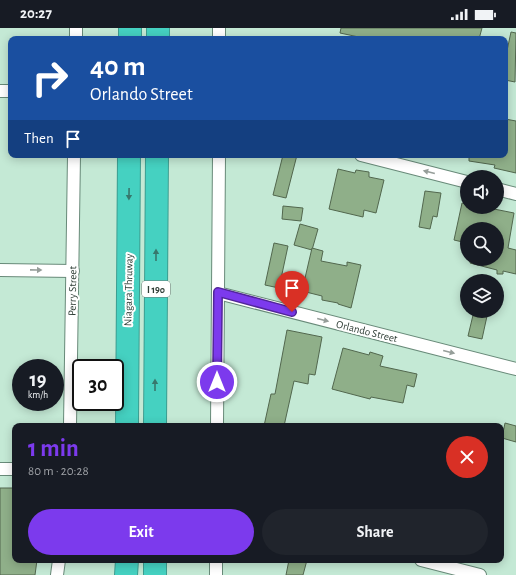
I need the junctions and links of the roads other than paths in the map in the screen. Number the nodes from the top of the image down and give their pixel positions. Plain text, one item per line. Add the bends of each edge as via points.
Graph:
1 (74, 158) edge
2 (129, 158) edge
3 (157, 158) edge
4 (219, 158) edge
5 (373, 158) edge
6 (460, 180) edge
7 (504, 191) edge
8 (516, 194) edge
9 (0, 270) edge
10 (73, 271) junction
11 (218, 292) junction
12 (516, 369) edge
13 (70, 423) edge
14 (127, 423) edge
15 (155, 423) edge
16 (217, 423) edge
17 (0, 469) edge
18 (12, 469) edge
19 (59, 563) edge
20 (127, 563) edge
21 (155, 563) edge
22 (216, 563) edge
23 (433, 563) edge
24 (57, 575) edge
25 (126, 575) edge
26 (155, 575) edge
27 (216, 575) edge
28 (480, 575) edge

1 - 10 street, Perry Street
2 -> 14 highway, Niagara Thruway / I 190
15 -> 3 highway, I 190
4 - 11 street
6 -> 5 street
7 - 8 street
9 -> 10 street
10 - 13 street, Perry Street
11 -> 12 street, Orlando Street
11 - 16 street
17 - 18 street
19 - 24 street
20 - 25 highway
21 - 26 highway
22 - 27 street
23 - 28 street

